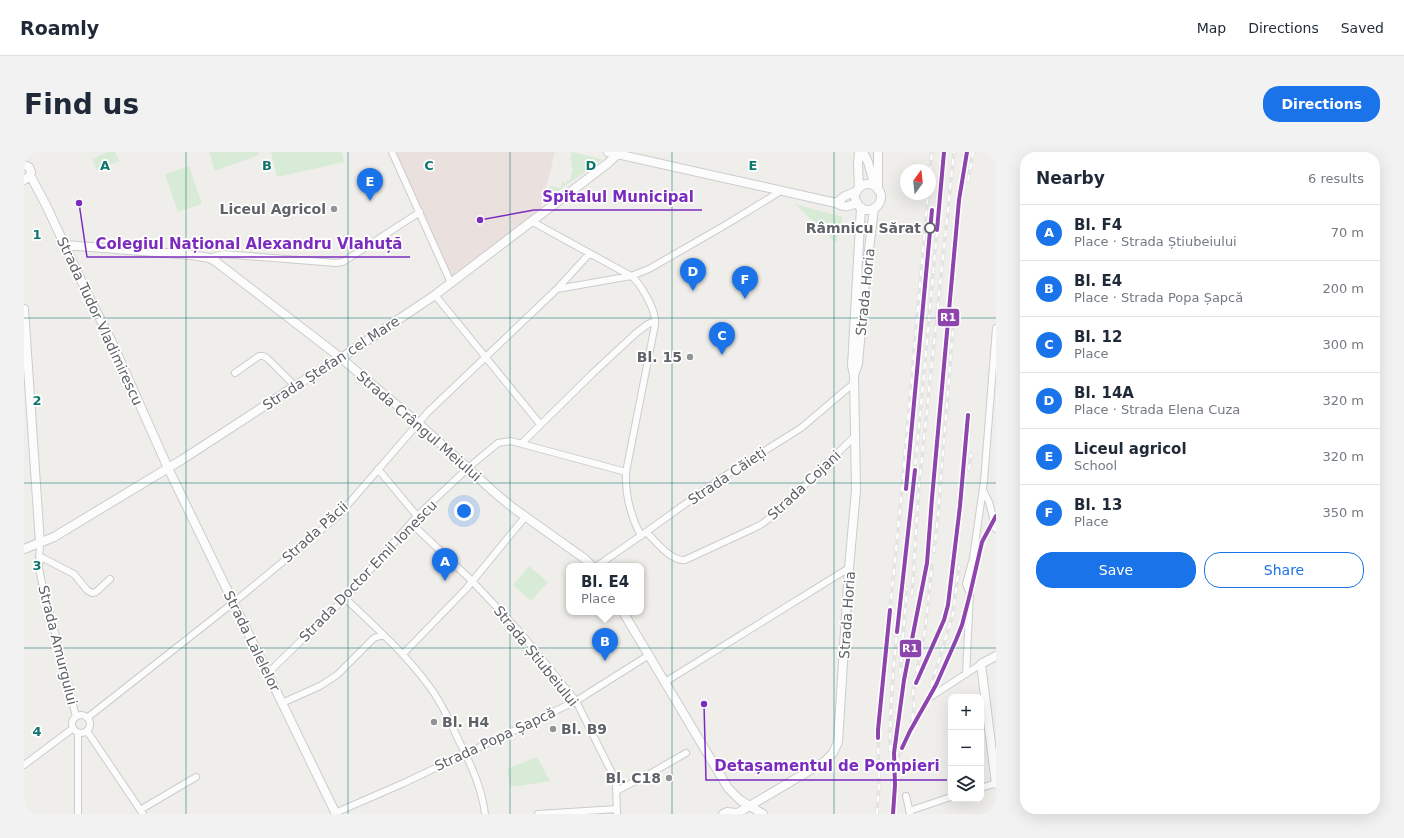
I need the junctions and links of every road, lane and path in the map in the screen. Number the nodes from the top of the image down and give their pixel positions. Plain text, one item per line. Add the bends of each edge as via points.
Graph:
1 (392, 152) edge
2 (608, 152) edge
3 (859, 152) edge
4 (863, 152) edge
5 (878, 152) edge
6 (619, 153) edge
7 (24, 165) edge
8 (27, 177) edge
9 (876, 188) junction
10 (858, 189) junction
11 (781, 191) junction
12 (836, 203) junction
13 (859, 204) junction
14 (874, 208) junction
15 (420, 212) junction
16 (531, 221) junction
17 (65, 245) junction
18 (589, 254) junction
19 (209, 258) junction
20 (631, 276) junction
21 (451, 282) junction
22 (557, 289) junction
23 (435, 295) junction
24 (24, 309) edge
25 (655, 321) junction
26 (996, 328) edge
27 (486, 357) junction
28 (341, 358) junction
29 (235, 373) dead end
30 (854, 379) junction
31 (295, 386) junction
32 (418, 423) junction
33 (540, 424) junction
34 (856, 435) junction
35 (521, 444) junction
36 (168, 468) junction
37 (468, 468) junction
38 (378, 469) junction
39 (626, 472) junction
40 (983, 490) junction
41 (417, 516) junction
42 (526, 517) junction
43 (411, 524) junction
44 (996, 529) edge
45 (644, 534) junction
46 (40, 543) junction
47 (24, 549) edge
48 (39, 556) junction
49 (589, 563) edge
50 (601, 563) edge
51 (849, 568) junction
52 (110, 579) dead end
53 (472, 581) junction
54 (345, 598) junction
55 (233, 603) junction
56 (624, 615) edge
57 (383, 635) junction
58 (403, 654) junction
59 (648, 655) junction
60 (996, 656) edge
61 (982, 664) junction
62 (268, 673) junction
63 (966, 674) junction
64 (665, 682) junction
65 (932, 696) dead end
66 (576, 701) junction
67 (282, 702) junction
68 (76, 717) junction
69 (87, 718) junction
70 (72, 729) junction
71 (87, 731) junction
72 (78, 734) junction
73 (465, 753) junction
74 (686, 753) dead end
75 (24, 765) edge
76 (196, 777) dead end
77 (996, 784) edge
78 (984, 787) edge
79 (616, 791) junction
80 (906, 796) dead end
81 (948, 799) edge
82 (749, 806) junction
83 (142, 812) edge
84 (617, 812) edge
85 (910, 812) edge
86 (335, 813) edge
87 (736, 813) edge
88 (78, 814) edge
89 (485, 814) edge
90 (538, 814) edge
91 (723, 814) edge
92 (763, 814) edge

1 - 15 street
2 - 6 street
3 - 10 street
4 - 9 street
5 - 9 street
6 - 11 street
6 - 16 street, Strada Ștefan cel Mare
7 - 8 street, Strada Tudor Vladimirescu via 30,169
8 - 17 street, Strada Tudor Vladimirescu via 46,205
9 - 10 street via 866,185
9 - 14 street via 881,194 878,205
10 - 12 street
10 - 13 street via 856,196
11 - 12 street
11 - 20 street via 649,269
12 - 13 street via 845,207
13 - 14 street via 868,209
13 - 30 street, Strada Horia via 852,366
14 - 30 street, Strada Horia via 858,364
15 - 19 street via 344,262 336,264 223,254
15 - 21 street
16 - 18 street
16 - 21 street, Strada Ștefan cel Mare
17 - 19 street, Strada Crângul Meiului via 192,254
17 - 36 street, Strada Tudor Vladimirescu
18 - 20 street
18 - 22 street, Strada Păcii
19 - 28 street, Strada Crângul Meiului
20 - 22 street
20 - 25 street via 643,290
21 - 23 street, Strada Ștefan cel Mare
22 - 27 street, Strada Păcii
23 - 27 street
23 - 28 street, Strada Ștefan cel Mare
24 - 46 street, Strada Amurgului
25 - 33 street via 635,334
25 - 39 street
26 - 40 street
27 - 32 street, Strada Păcii
27 - 33 street
28 - 31 street, Strada Ștefan cel Mare
28 - 32 street, Strada Crângul Meiului
29 - 31 street via 259,356 263,356
30 - 34 street, Strada Horia
30 - 45 street, Strada Căieți via 797,431 720,479
31 - 36 street, Strada Ștefan cel Mare
32 - 37 street, Strada Crângul Meiului
32 - 38 street, Strada Păcii
33 - 35 street
34 - 45 street, Strada Cojani via 776,513 752,529 685,560 671,556
34 - 51 street, Strada Horia via 856,490
35 - 37 street, Strada Doctor Emil Ionescu via 511,441 498,443
35 - 39 street, Strada Doctor Emil Ionescu
36 - 46 street, Strada Ștefan cel Mare
36 - 55 street, Strada Lalelelor
37 - 41 street, Strada Doctor Emil Ionescu
37 - 42 street, Strada Crângul Meiului
38 - 41 street
38 - 55 street, Strada Păcii via 338,516
39 - 45 street via 628,504
40 - 44 street
40 - 63 street via 973,558 966,584 970,594
41 - 43 street, Strada Doctor Emil Ionescu
42 - 49 street, Strada Crângul Meiului
42 - 53 street
43 - 53 street, Strada Știubeiului
43 - 54 street, Strada Doctor Emil Ionescu
45 - 50 street, Strada Căieți
46 - 47 street, Strada Ștefan cel Mare
46 - 48 street, Strada Amurgului
48 - 52 street via 74,574 92,593
48 - 68 street, Strada Amurgului via 42,584
51 - 64 street
51 - 82 street, Strada Horia via 839,736 836,747 824,762
53 - 58 street
53 - 66 street, Strada Știubeiului via 519,631
54 - 57 street
54 - 62 street, Strada Doctor Emil Ionescu
55 - 62 street, Strada Lalelelor
55 - 69 street, Strada Păcii
56 - 59 street
57 - 58 street
57 - 67 street via 374,638 334,678
58 - 73 street via 437,698
59 - 64 street
59 - 66 street, Strada Popa Șapcă
60 - 61 street
61 - 63 street
61 - 77 street
62 - 67 street, Strada Lalelelor
63 - 65 street
64 - 82 street via 728,788
66 - 73 street, Strada Popa Șapcă
66 - 79 street, Strada Știubeiului via 612,771
67 - 86 street, Strada Lalelelor
68 - 69 street via 82,715
68 - 70 street via 71,723
69 - 71 street via 90,725
70 - 72 street
70 - 75 street
71 - 72 street
71 - 83 street
72 - 88 street
73 - 86 street, Strada Popa Șapcă
73 - 89 street via 481,791
74 - 79 street
76 - 83 street
77 - 78 street
79 - 84 street, Strada Știubeiului
80 - 85 street
81 - 85 street
82 - 87 street, Strada Horia
82 - 92 street
84 - 90 street
87 - 91 street

